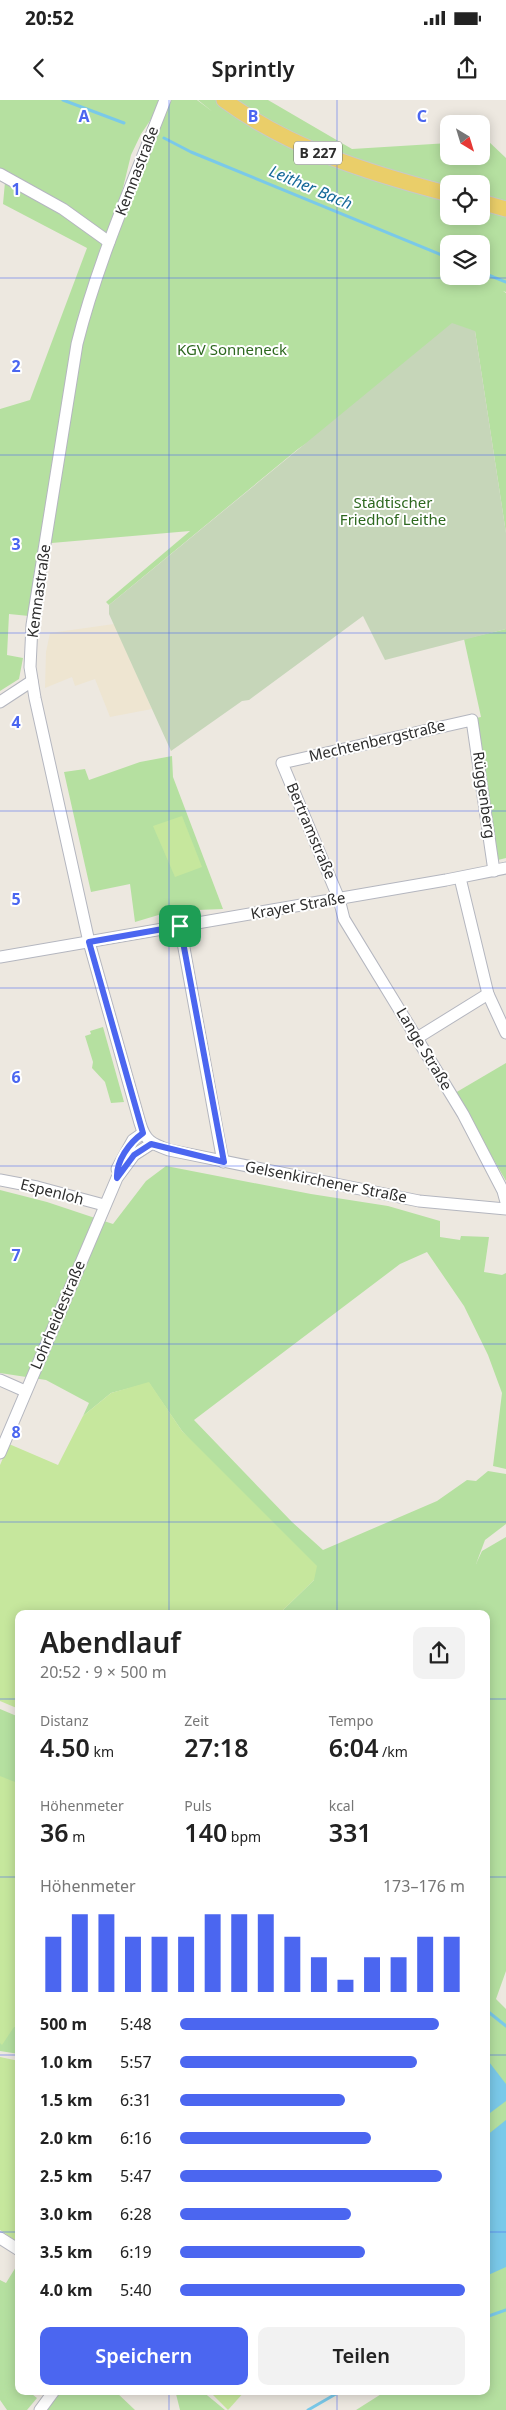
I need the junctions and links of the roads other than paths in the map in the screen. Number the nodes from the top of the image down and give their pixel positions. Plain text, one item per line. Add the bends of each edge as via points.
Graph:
1 (165, 100) edge
2 (224, 100) edge
3 (0, 174) edge
4 (440, 191) edge
5 (490, 205) edge
6 (506, 209) edge
7 (109, 242) junction
8 (32, 681) junction
9 (0, 702) edge
10 (472, 720) joint
11 (282, 763) joint
12 (506, 868) edge
13 (494, 871) junction
14 (460, 878) junction
15 (339, 899) junction
16 (180, 926) junction
17 (89, 942) junction
18 (0, 958) edge
19 (488, 994) junction
20 (506, 1033) edge
21 (417, 1038) junction
22 (143, 1133) junction
23 (151, 1144) junction
24 (224, 1162) junction
25 (117, 1178) junction
26 (0, 1180) edge
27 (506, 1202) edge
28 (104, 1205) junction
29 (506, 1209) edge
30 (0, 1380) edge
31 (25, 1391) junction
32 (0, 1453) edge
33 (0, 2238) edge
34 (15, 2247) edge
35 (51, 2395) edge
36 (40, 2410) edge

1 - 7 street, Kemnastraße
2 - 4 main road, B 227 via 268,128 324,156
3 - 7 street via 63,208
5 - 6 main road
7 - 8 street, Kemnastraße via 85,311 74,361 32,625
8 - 9 street
8 - 17 street, Kemnastraße
10 - 11 street, Mechtenbergstraße
10 - 13 street, Rüggenberg
11 - 15 street, Bertramstraße
12 - 13 street, Krayer Straße
13 - 14 street, Krayer Straße
14 - 15 street, Krayer Straße
14 - 19 street
15 - 16 street, Krayer Straße
15 - 21 street, Lange Straße via 344,919
16 - 17 street, Krayer Straße
16 - 24 street
17 - 18 street, Krayer Straße
17 - 22 street
19 - 20 street
19 - 21 street
21 - 27 street, Lange Straße via 463,1114
22 - 23 street
22 - 25 street, Lohrheidestraße via 127,1149 117,1168
23 - 24 street, Gelsenkirchener Straße
23 - 25 street, Lohrheidestraße via 134,1155
24 - 29 street, Gelsenkirchener Straße via 419,1201
25 - 28 street, Lohrheidestraße
26 - 28 street, Espenloh
28 - 31 street, Lohrheidestraße
30 - 31 street
31 - 32 street, Lohrheidestraße
33 - 34 street
35 - 36 street

